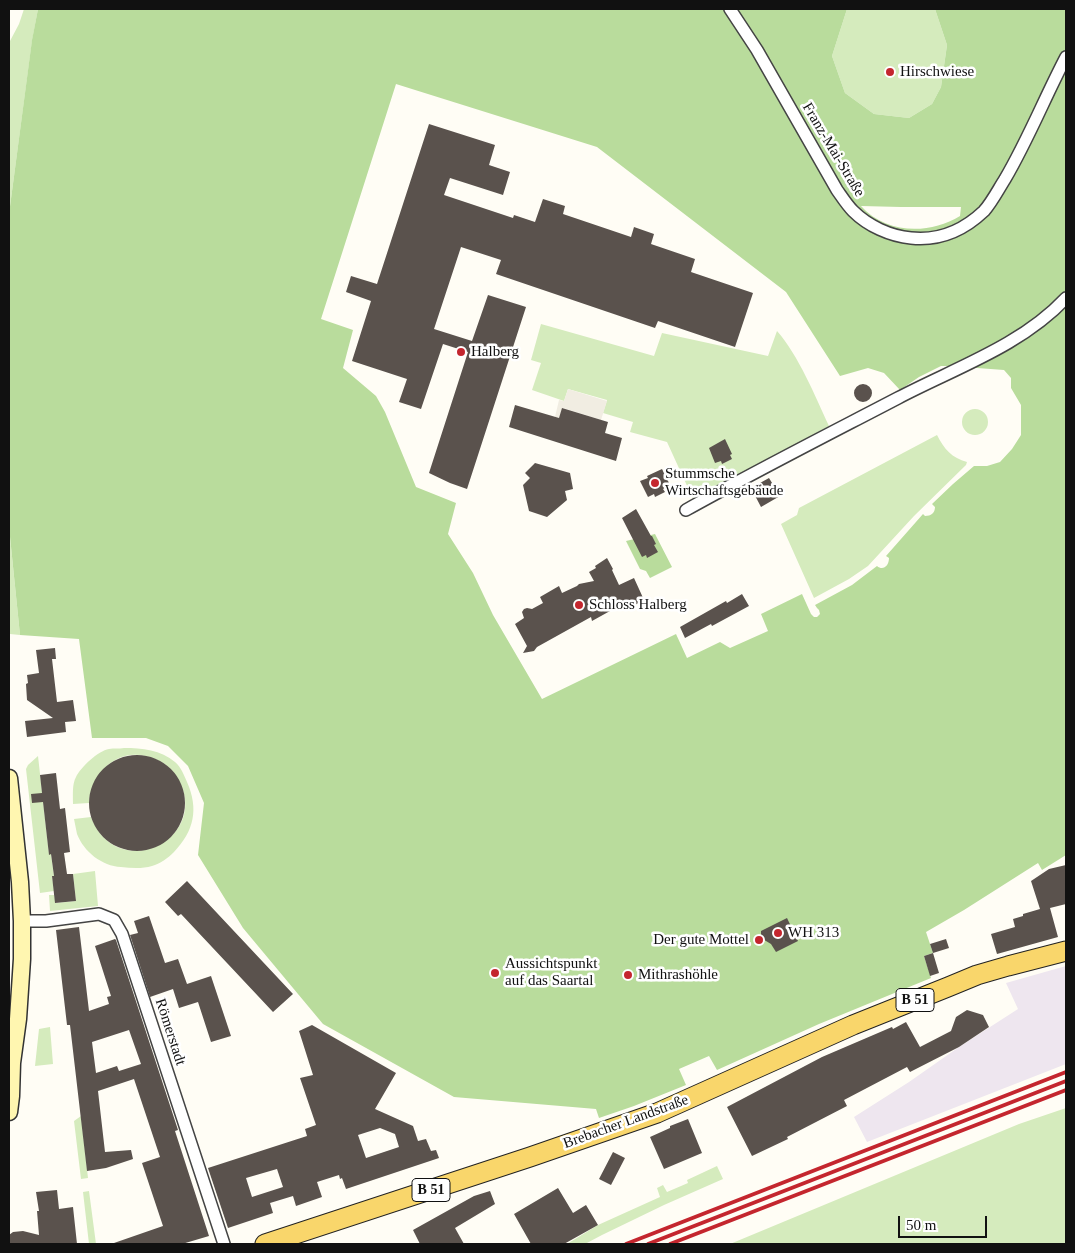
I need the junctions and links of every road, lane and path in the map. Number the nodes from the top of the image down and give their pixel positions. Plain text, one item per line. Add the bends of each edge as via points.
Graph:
1 (730, 9) edge
2 (1066, 57) edge
3 (1066, 298) edge
4 (686, 510) dead end
5 (9, 778) edge
6 (22, 921) junction
7 (1066, 951) edge
8 (11, 1068) edge
9 (9, 1112) edge
10 (224, 1244) edge
11 (265, 1244) edge

1 - 2 street, Franz-Mai-Straße via 842,197 864,221 903,237 926,238 955,232 984,211 1011,169
3 - 4 street via 1005,345
5 - 6 main road
6 - 8 main road via 18,1019
6 - 10 street, Römerstadt via 99,914 118,925
7 - 11 main road, Brebacher Landstraße / B 51 via 977,975 853,1025 657,1113
8 - 9 main road

